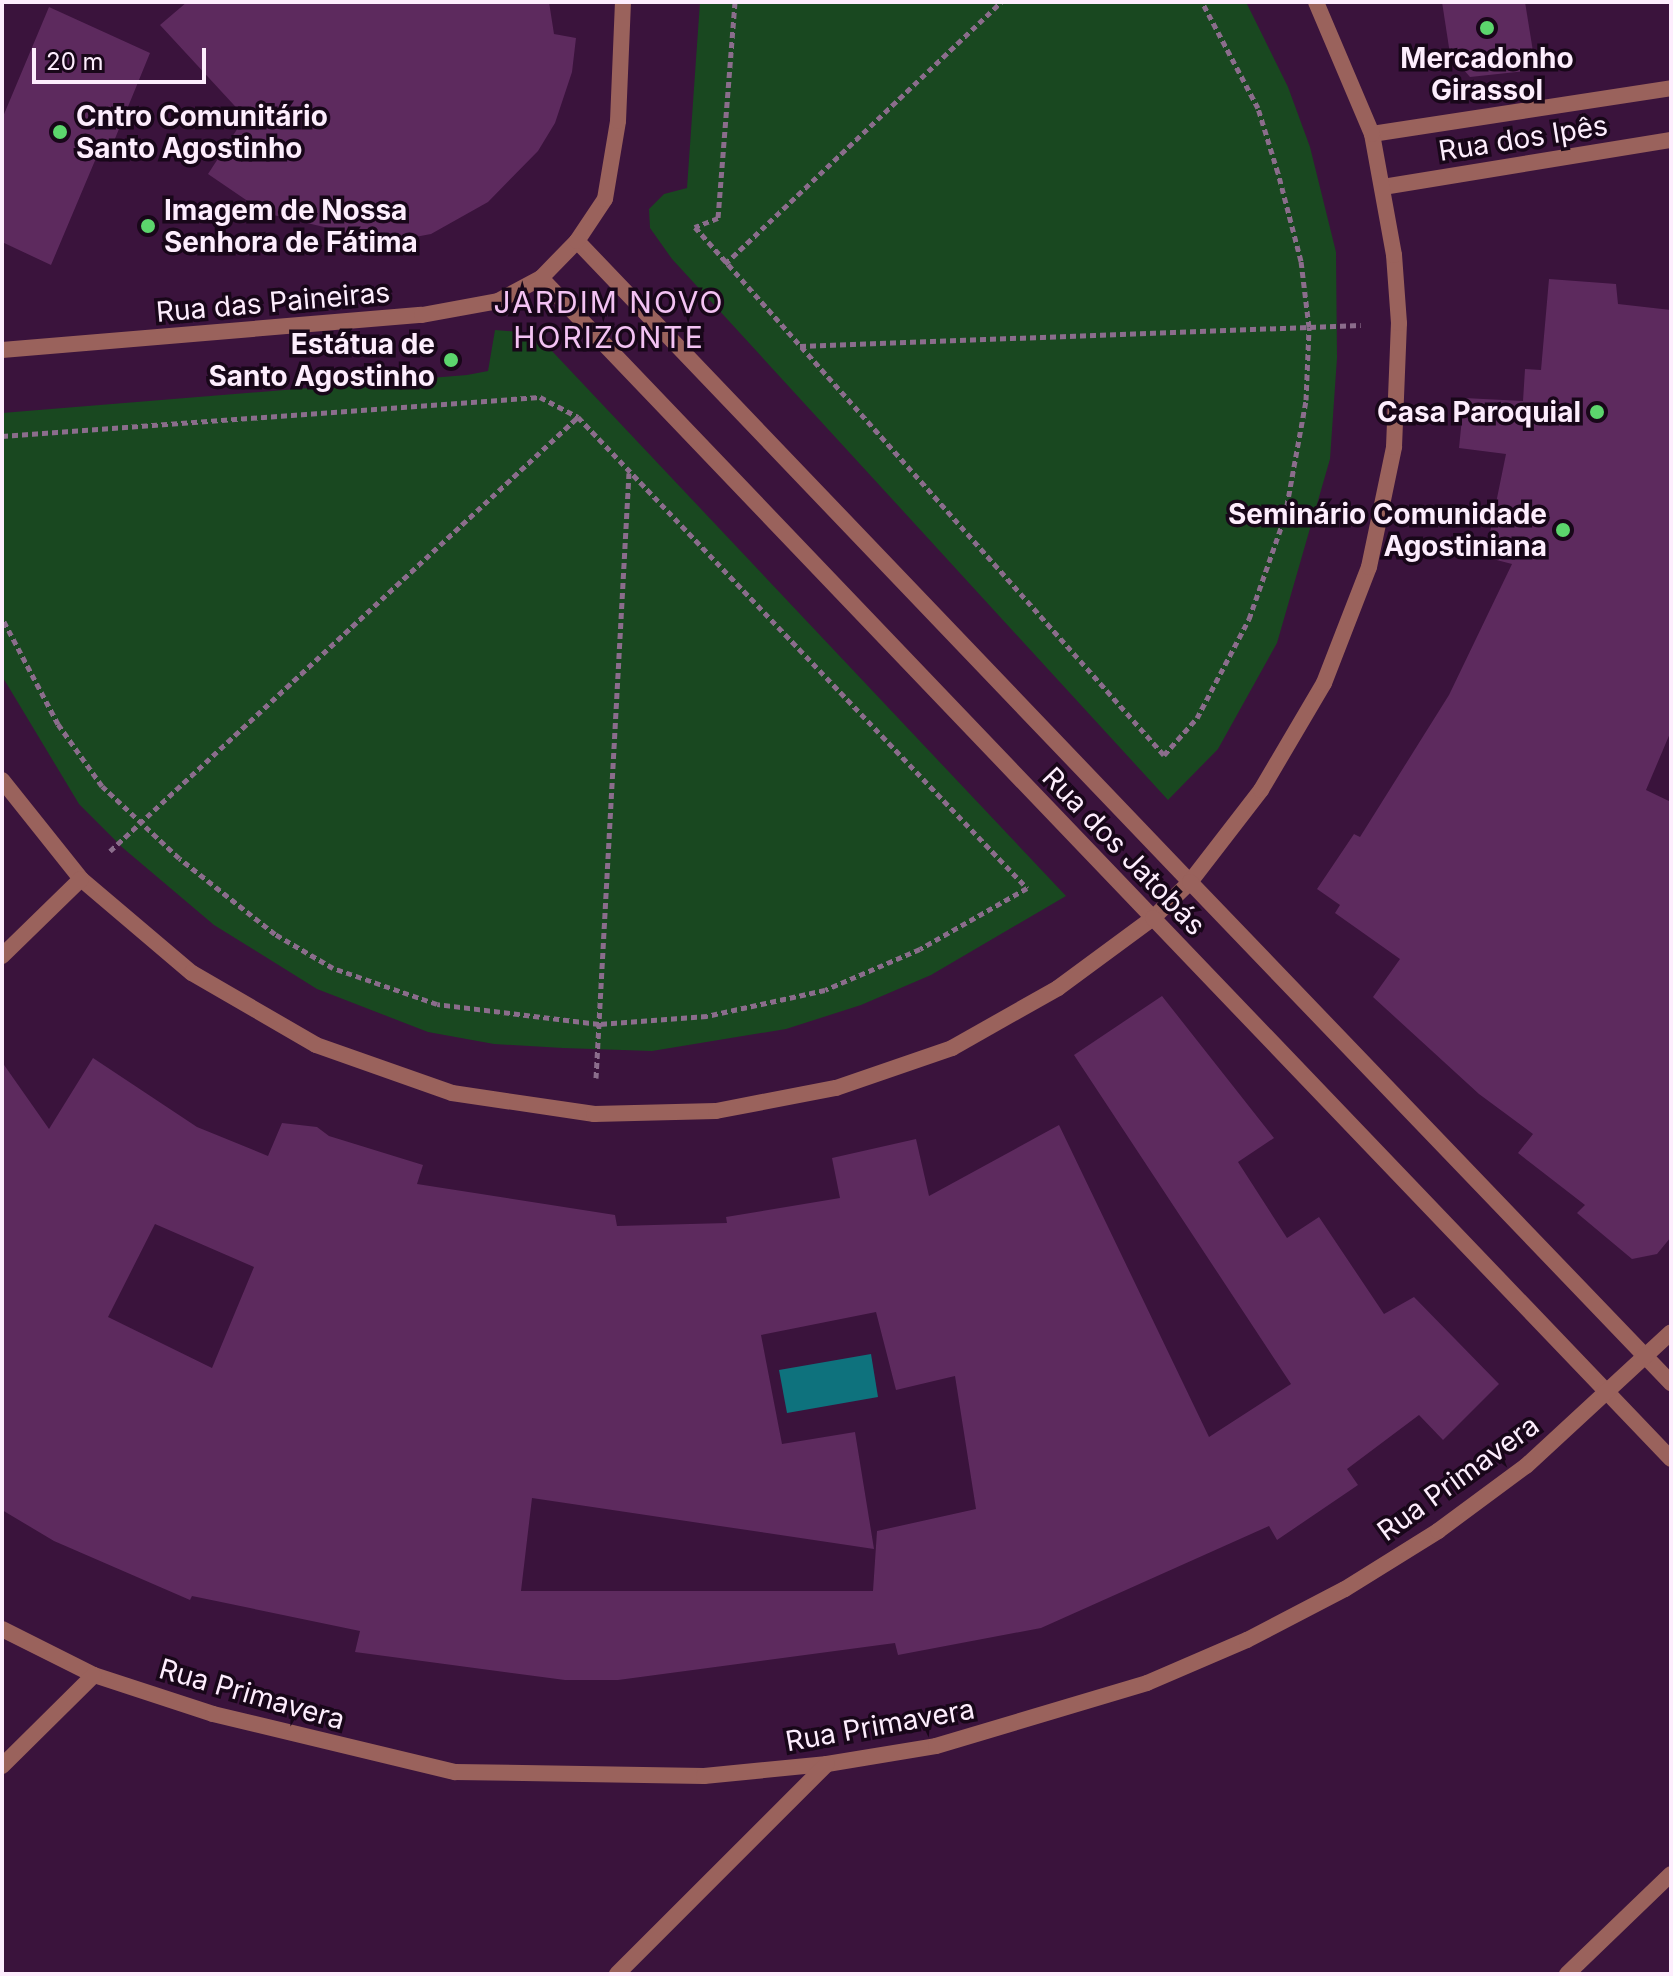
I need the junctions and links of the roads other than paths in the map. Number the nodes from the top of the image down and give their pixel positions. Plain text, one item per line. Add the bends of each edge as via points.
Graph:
1 (623, 2) edge
2 (1316, 2) edge
3 (1671, 88) edge
4 (1372, 134) junction
5 (1671, 140) edge
6 (1383, 187) junction
7 (577, 241) junction
8 (541, 278) junction
9 (2, 350) edge
10 (2, 780) edge
11 (81, 879) junction
12 (1190, 882) junction
13 (1153, 918) junction
14 (2, 956) edge
15 (1671, 1332) edge
16 (1648, 1358) junction
17 (1671, 1383) edge
18 (1609, 1394) junction
19 (1671, 1459) edge
20 (2, 1629) edge
21 (94, 1675) junction
22 (827, 1764) junction
23 (2, 1766) edge
24 (1671, 1874) edge
25 (617, 1974) edge
26 (1567, 1974) edge

1 - 7 street, Rua das Paineiras via 618,121 605,199
2 - 4 street
3 - 4 street, Rua dos Ipês
4 - 6 street
5 - 6 street, Rua dos Ipês
6 - 12 street via 1399,323 1394,447 1369,567 1324,683 1261,790
7 - 8 street, Rua das Paineiras
7 - 12 street, Rua dos Jatobás
8 - 9 street, Rua das Paineiras via 498,301 422,315
8 - 13 street, Rua dos Jatobás
10 - 11 street
11 - 13 street via 192,973 316,1045 452,1093 594,1114 716,1111 836,1088 952,1048 1058,988
11 - 14 street
12 - 13 street
12 - 16 street, Rua dos Jatobás
13 - 18 street, Rua dos Jatobás
15 - 16 street, Rua Primavera
16 - 17 street, Rua dos Jatobás
16 - 18 street, Rua Primavera
18 - 19 street, Rua dos Jatobás
18 - 22 street, Rua Primavera via 1526,1466 1438,1531 1247,1640 1147,1683 1042,1718 936,1746
20 - 21 street, Rua Primavera
21 - 22 street, Rua Primavera via 213,1714 455,1772 704,1776
21 - 23 street
22 - 25 street
24 - 26 street

